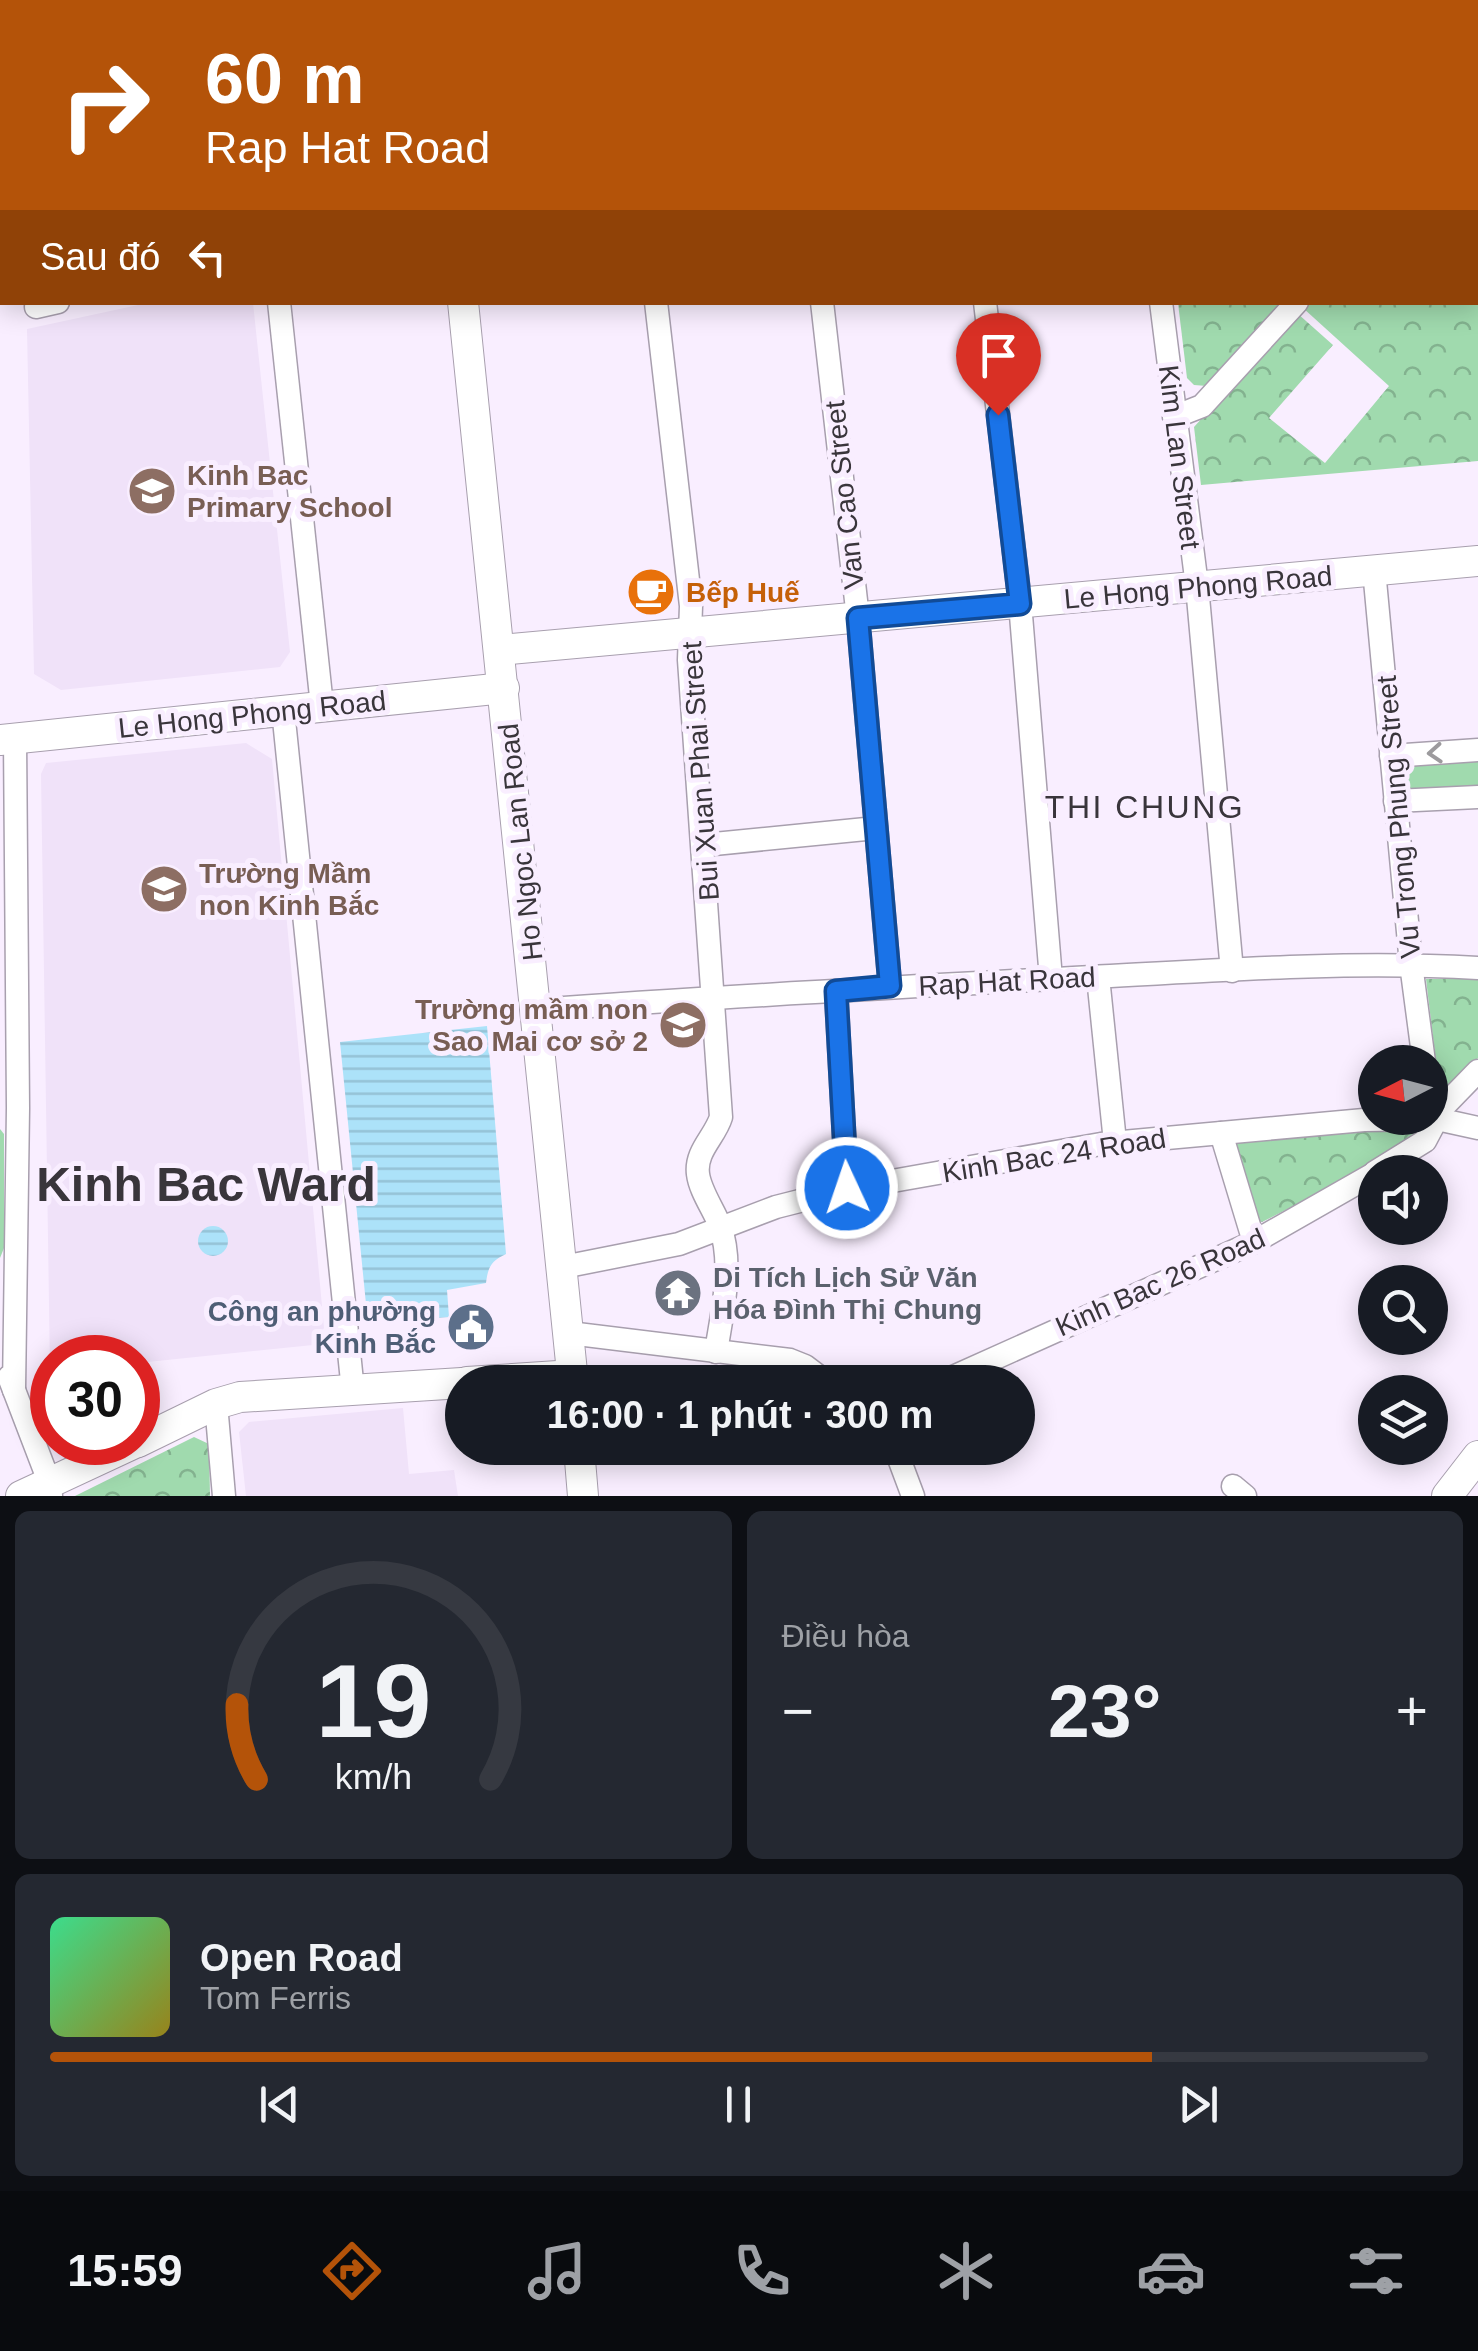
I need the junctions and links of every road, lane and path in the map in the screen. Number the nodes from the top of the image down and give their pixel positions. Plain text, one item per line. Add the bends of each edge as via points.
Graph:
1 (279, 305) edge
2 (463, 305) edge
3 (656, 305) edge
4 (822, 305) edge
5 (984, 305) edge
6 (1161, 305) edge
7 (1294, 305) edge
8 (1174, 417) junction
9 (1478, 561) edge
10 (1374, 570) junction
11 (1197, 586) junction
12 (1020, 604) junction
13 (858, 618) junction
14 (690, 632) junction
15 (500, 650) junction
16 (504, 688) junction
17 (322, 706) junction
18 (284, 710) junction
19 (8, 739) edge
20 (1478, 750) edge
21 (1392, 756) junction
22 (1478, 797) edge
23 (1395, 801) junction
24 (876, 828) junction
25 (704, 845) junction
26 (1412, 964) junction
27 (1478, 968) edge
28 (1232, 971) junction
29 (1098, 977) junction
30 (1051, 979) junction
31 (890, 986) junction
32 (836, 991) junction
33 (714, 996) junction
34 (537, 1010) junction
35 (1422, 1045) edge
36 (1478, 1071) edge
37 (1448, 1102) edge
38 (9, 1112) edge
39 (1448, 1117) edge
40 (1358, 1121) edge
41 (1478, 1128) edge
42 (1221, 1133) junction
43 (1427, 1135) edge
44 (1116, 1142) junction
45 (1403, 1155) edge
46 (1358, 1183) edge
47 (847, 1188) junction
48 (722, 1229) junction
49 (1254, 1242) junction
50 (563, 1267) junction
51 (569, 1333) junction
52 (716, 1352) junction
53 (0, 1353) edge
54 (572, 1365) edge
55 (803, 1365) edge
56 (980, 1365) edge
57 (445, 1384) edge
58 (14, 1390) junction
59 (353, 1391) junction
60 (216, 1404) junction
61 (160, 1431) edge
62 (1478, 1456) edge
63 (95, 1465) edge
64 (580, 1465) edge
65 (901, 1465) edge
66 (50, 1490) edge
67 (21, 1496) edge
68 (224, 1496) edge
69 (583, 1496) edge
70 (913, 1496) edge
71 (1447, 1496) edge

1 - 17 street
2 - 15 street, Ho Ngoc Lan Road
3 - 14 street, Bui Xuan Phai Street
4 - 13 street, Van Cao Street
5 - 12 street
6 - 8 street, Kim Lan Street
7 - 8 street via 1202,406
8 - 11 street, Kim Lan Street
9 - 10 street, Le Hong Phong Road
10 - 11 street, Le Hong Phong Road
10 - 21 street, Vu Trong Phung Street
11 - 12 street, Le Hong Phong Road
11 - 28 street, Kim Lan Street
12 - 13 street, Le Hong Phong Road
12 - 30 street
13 - 14 street, Le Hong Phong Road
13 - 24 street, Van Cao Street
14 - 15 street, Le Hong Phong Road
14 - 25 street, Bui Xuan Phai Street
15 - 16 street, Ho Ngoc Lan Road
16 - 17 street, Le Hong Phong Road
16 - 34 street, Ho Ngoc Lan Road
17 - 18 street, Le Hong Phong Road
18 - 19 street, Le Hong Phong Road
18 - 59 street
19 - 38 street
20 -> 21 street
21 - 23 street, Vu Trong Phung Street
22 - 23 street
23 - 26 street, Vu Trong Phung Street
24 - 25 street
24 - 31 street, Van Cao Street
25 - 33 street, Bui Xuan Phai Street
26 - 27 street, Rap Hat Road
26 - 28 street, Rap Hat Road
26 - 35 street, Vu Trong Phung Street
28 - 29 street, Rap Hat Road
29 - 30 street, Rap Hat Road
29 - 44 street
30 - 31 street, Rap Hat Road
31 - 32 street, Rap Hat Road
32 - 33 street, Rap Hat Road
32 - 47 street
33 - 34 street, Rap Hat Road
33 - 48 street, Bui Xuan Phai Street via 722,1117 702,1149 698,1174
34 - 50 street, Ho Ngoc Lan Road
36 - 37 street, Kinh Bac 26 Road
38 - 58 street
39 - 41 street, Kinh Bac 24 Road
40 - 42 street, Kinh Bac 24 Road
42 - 44 street, Kinh Bac 24 Road
42 - 49 street
43 - 45 street, Kinh Bac 26 Road
44 - 47 street, Kinh Bac 24 Road
46 - 49 street, Kinh Bac 26 Road
47 - 48 street, Kinh Bac 24 Road
48 - 50 street, Kinh Bac 24 Road
48 - 52 street, Bui Xuan Phai Street via 727,1266
49 - 56 street, Kinh Bac 26 Road
50 - 51 street, Ho Ngoc Lan Road
51 - 52 street
51 - 54 street, Ho Ngoc Lan Road
52 - 55 street
53 - 58 street
57 - 59 street
58 - 66 street
59 - 60 street
60 - 61 street
60 - 68 street
62 - 71 street
63 - 66 street
64 - 69 street
65 - 70 street
66 - 67 street

